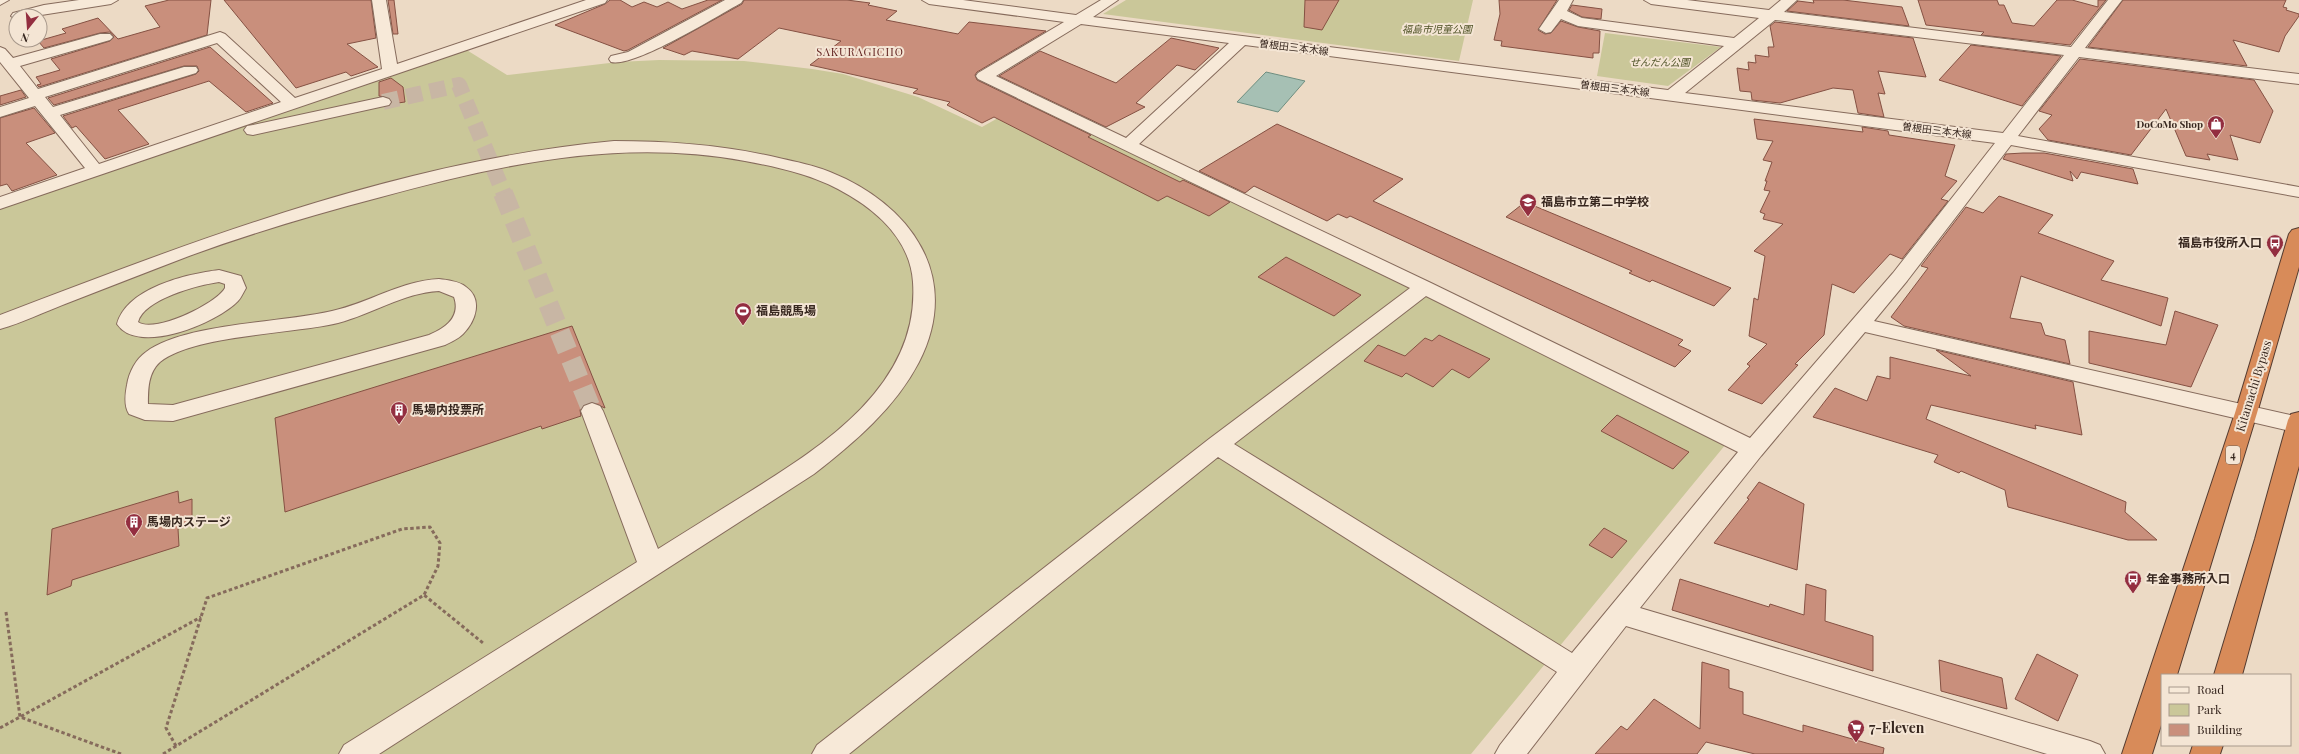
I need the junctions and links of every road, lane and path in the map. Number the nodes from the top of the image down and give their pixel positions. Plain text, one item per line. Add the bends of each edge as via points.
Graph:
1 (111, 0) edge
2 (379, 0) edge
3 (600, 0) edge
4 (736, 0) edge
5 (929, 0) edge
6 (1111, 0) edge
7 (1651, 0) edge
8 (1790, 0) edge
9 (2115, 0) edge
10 (1562, 6) edge
11 (48, 8) edge
12 (1771, 14) junction
13 (1079, 19) junction
14 (1546, 29) dead end
15 (105, 37) dead end
16 (1242, 40) junction
17 (1738, 43) junction
18 (2075, 51) junction
19 (4, 58) edge
20 (617, 59) dead end
21 (190, 70) dead end
22 (390, 71) junction
23 (2299, 79) edge
24 (1672, 95) junction
25 (37, 97) junction
26 (383, 102) tunnel mouth
27 (292, 104) junction
28 (0, 112) edge
29 (50, 113) junction
30 (227, 126) junction
31 (2006, 139) junction
32 (1128, 145) junction
33 (96, 171) junction
34 (2299, 192) edge
35 (0, 203) edge
36 (2299, 234) edge
37 (185, 283) joint
38 (1424, 288) junction
39 (0, 322) edge
40 (1860, 324) junction
41 (184, 410) joint
42 (592, 411) tunnel mouth
43 (2246, 413) junction
44 (2299, 424) edge
45 (1217, 445) junction
46 (1754, 450) junction
47 (651, 565) junction
48 (424, 595) junction
49 (6, 612) dead end
50 (1620, 613) junction
51 (201, 616) junction
52 (503, 660) junction
53 (1575, 669) junction
54 (2163, 674) edge
55 (2228, 674) edge
56 (2161, 679) edge
57 (20, 717) junction
58 (0, 728) edge
59 (176, 746) junction
60 (121, 754) edge
61 (163, 754) edge
62 (354, 754) edge
63 (827, 754) edge
64 (1510, 754) edge
65 (2090, 754) edge
66 (2137, 754) edge

1 - 11 street
2 - 22 street
3 - 22 street
4 - 20 street via 633,56
5 - 13 street, 曽根田三本木線
6 - 13 street
7 - 12 street
8 - 12 street
9 - 18 street
10 - 14 street
10 - 17 street via 1578,22
12 - 17 street
12 - 18 street
13 - 16 street, 曽根田三本木線
13 - 32 street via 984,76
15 - 19 street
16 - 24 street, 曽根田三本木線
16 - 32 street
17 - 24 street
18 - 23 street
18 - 31 street
19 - 25 street
21 - 29 street
22 - 27 street
24 - 31 street, 曽根田三本木線
25 - 27 street via 220,37
25 - 28 street
25 - 29 street
26 - 30 street via 237,134
27 - 30 street
29 - 33 street
30 - 33 street
31 - 34 street, 曽根田三本木線
31 - 40 street via 1900,277
32 - 38 street
33 - 35 street
36 - 43 highway, Kitamachi Bypass / 4
37 - 37 street via 135,308 126,319 129,328 151,332 171,327 221,305 237,290 234,280 223,277 208,277
38 - 45 street
38 - 46 street
39 - 47 street via 164,259 296,214 428,178 553,151 638,144 717,149 792,165 850,187 876,204 893,220 904,233 919,262 925,295 923,313 920,331 903,370 873,410 831,450
40 - 43 street
40 - 46 street
41 - 41 street via 437,340 455,331 464,320 464,297 459,290 439,285 415,286 352,312 323,320 201,338 163,351 142,369 138,381 137,409 159,413
42 - 47 street
43 - 44 street
43 - 54 highway, Kitamachi Bypass / 4
44 - 55 highway
45 - 53 street
45 - 63 street
46 - 50 street
47 - 52 street
48 - 51 path via 438,566 440,543 430,527 402,529 207,598
48 - 52 path
48 - 59 path
49 - 57 path
50 - 53 street
50 - 65 street
51 - 57 path
51 - 59 path via 166,728
52 - 62 street
53 - 64 street
56 - 66 highway, Kitamachi Bypass / 4
57 - 58 path
57 - 60 path
59 - 61 path

